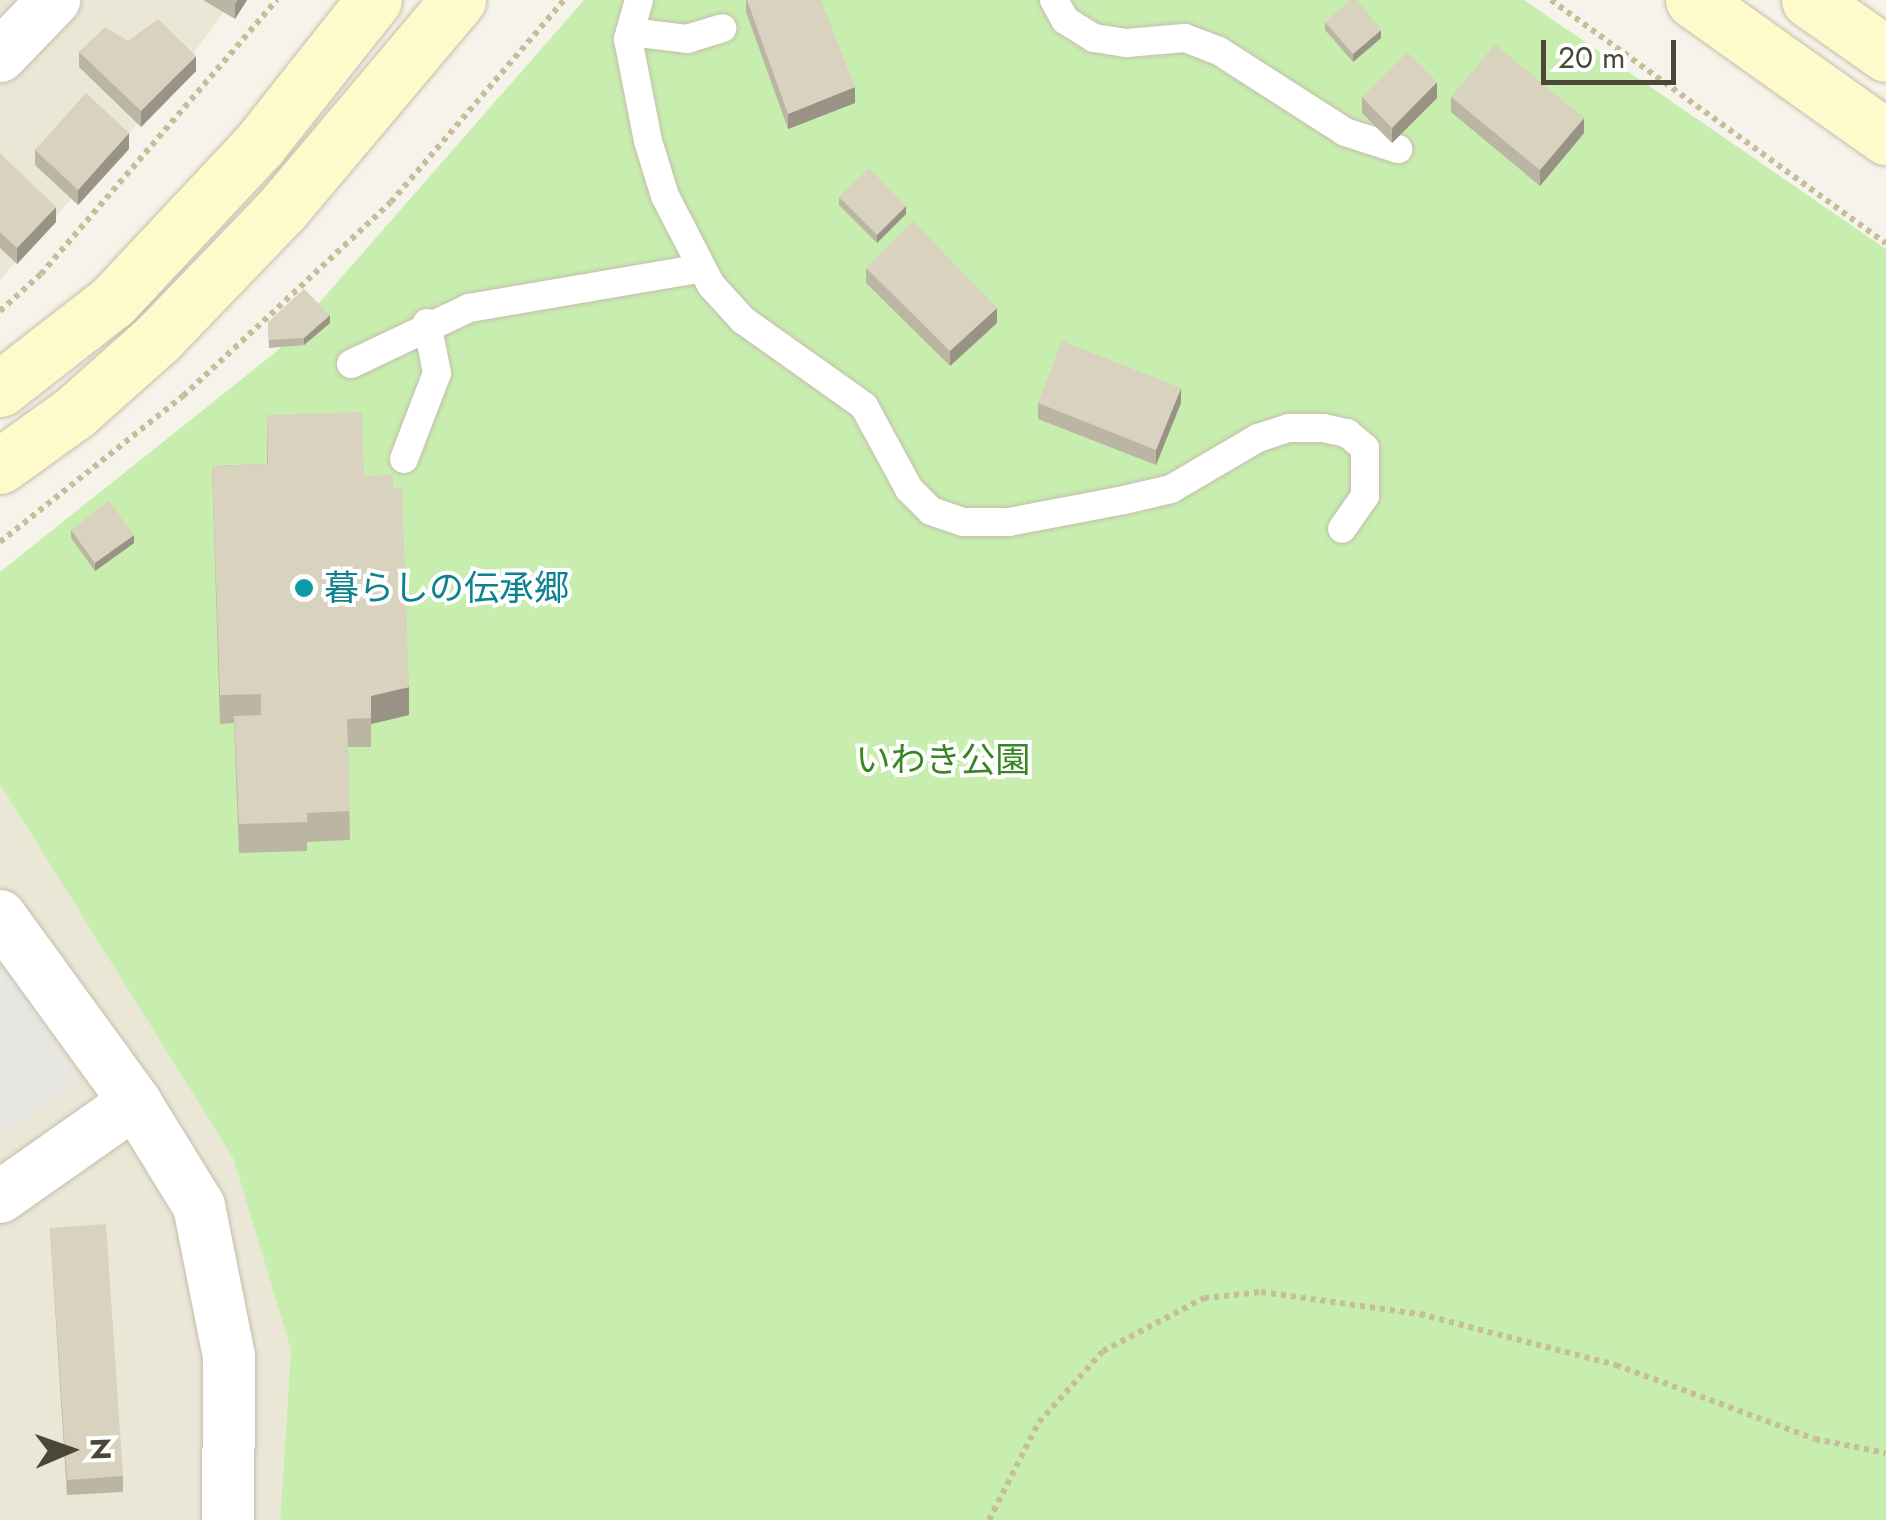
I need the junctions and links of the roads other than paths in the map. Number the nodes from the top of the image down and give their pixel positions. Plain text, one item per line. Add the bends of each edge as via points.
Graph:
1 (54, 0) edge
2 (374, 0) edge
3 (458, 0) edge
4 (638, 0) edge
5 (1054, 0) edge
6 (1693, 0) edge
7 (1809, 0) edge
8 (722, 28) dead end
9 (630, 32) junction
10 (1886, 54) edge
11 (0, 56) edge
12 (1886, 137) edge
13 (1398, 149) edge
14 (702, 268) junction
15 (427, 323) junction
16 (351, 364) dead end
17 (0, 389) edge
18 (404, 459) dead end
19 (0, 466) edge
20 (1342, 529) dead end
21 (0, 916) edge
22 (136, 1102) junction
23 (0, 1197) edge
24 (228, 1520) edge

1 - 11 street
2 - 17 street via 258,145 113,301
3 - 19 street via 283,208 157,339 75,412
4 - 9 lane
5 - 13 lane via 1065,20 1094,38 1184,38 1219,51 1345,132
6 - 12 street
7 - 10 street
8 - 9 lane via 687,39
9 - 14 lane via 635,91 653,159
14 - 15 lane via 469,308
14 - 20 lane via 744,320 864,406 909,488 931,511 963,522 1009,522 1124,500 1171,489 1258,438 1289,428 1323,428 1348,433 1365,448 1365,496
15 - 16 lane
15 - 18 lane via 438,373
21 - 22 street
22 - 23 street
22 - 24 street via 199,1206 229,1356

